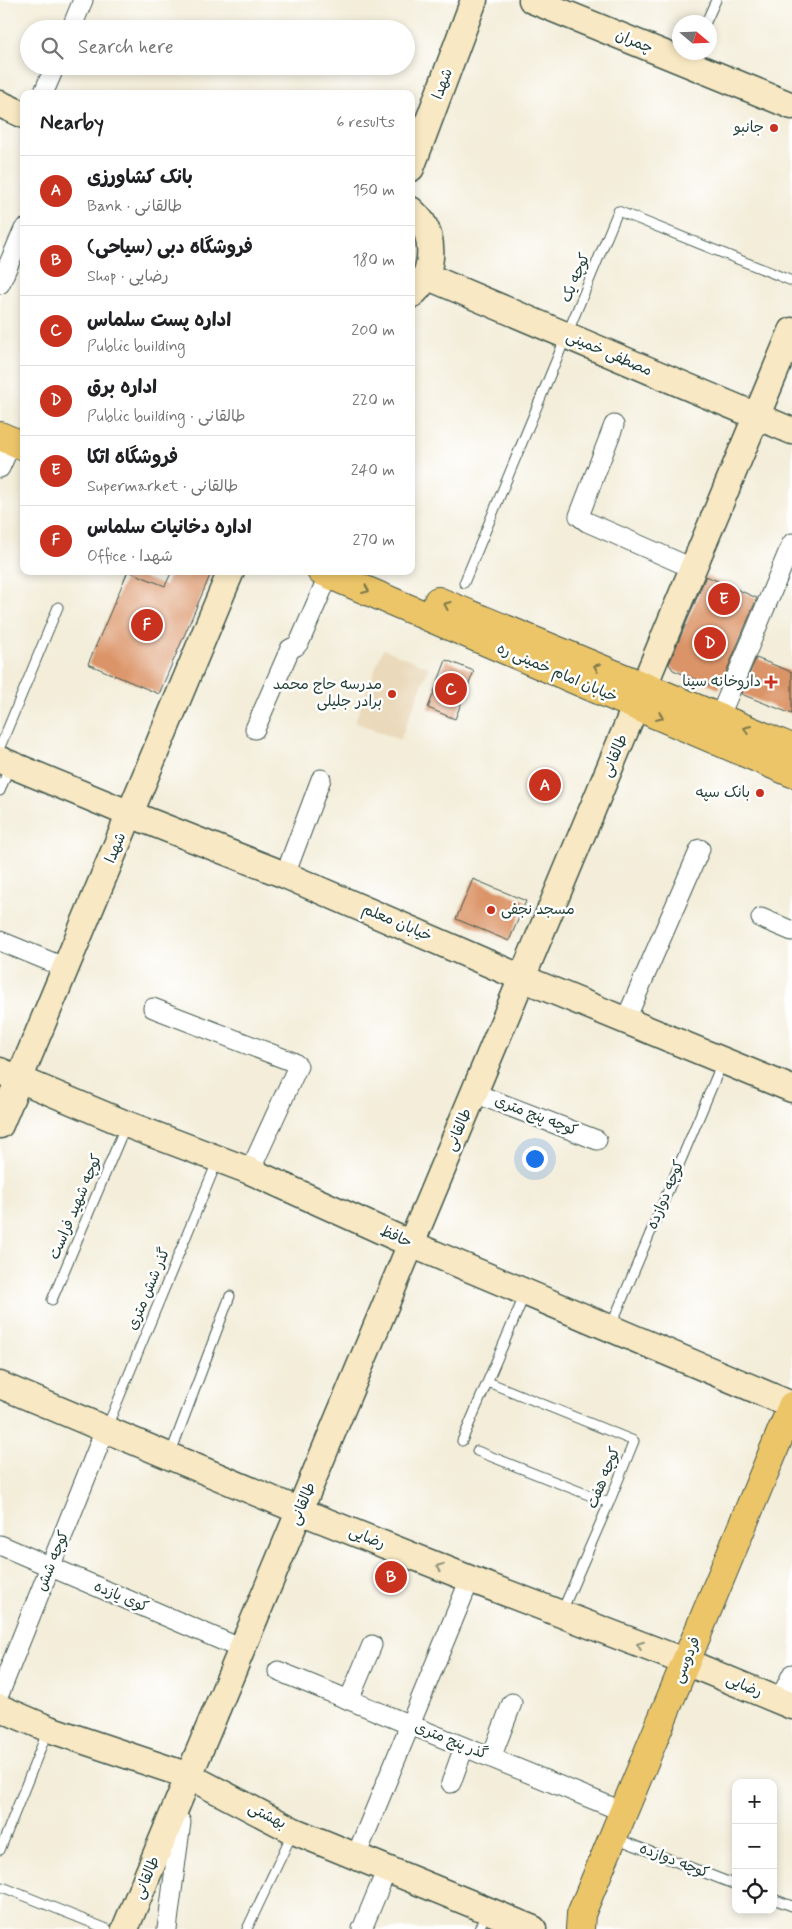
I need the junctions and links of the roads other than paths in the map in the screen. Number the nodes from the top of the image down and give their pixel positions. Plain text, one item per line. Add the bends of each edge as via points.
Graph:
1 (83, 0) edge
2 (474, 0) edge
3 (532, 0) edge
4 (716, 0) edge
5 (709, 15) edge
6 (75, 20) edge
7 (672, 51) edge
8 (696, 60) edge
9 (51, 75) edge
10 (45, 90) edge
11 (0, 104) edge
12 (792, 106) edge
13 (20, 113) edge
14 (415, 157) edge
15 (415, 215) edge
16 (20, 237) edge
17 (792, 281) edge
18 (0, 284) edge
19 (418, 285) edge
20 (792, 331) edge
21 (566, 336) junction
22 (757, 416) junction
23 (614, 425) dead end
24 (792, 431) edge
25 (12, 433) edge
26 (0, 468) edge
27 (792, 543) edge
28 (692, 568) junction
29 (229, 575) edge
30 (324, 575) edge
31 (330, 575) edge
32 (376, 575) edge
33 (464, 583) dead end
34 (58, 608) dead end
35 (639, 697) junction
36 (719, 718) junction
37 (255, 729) dead end
38 (792, 748) edge
39 (4, 757) edge
40 (792, 773) edge
41 (321, 779) dead end
42 (0, 790) edge
43 (130, 814) junction
44 (700, 849) dead end
45 (285, 875) junction
46 (761, 918) dead end
47 (792, 931) edge
48 (0, 941) edge
49 (66, 968) junction
50 (522, 978) junction
51 (153, 1008) dead end
52 (626, 1020) junction
53 (723, 1061) junction
54 (10, 1075) edge
55 (791, 1086) edge
56 (474, 1092) junction
57 (126, 1124) junction
58 (0, 1125) edge
59 (597, 1140) dead end
60 (218, 1159) junction
61 (250, 1171) junction
62 (411, 1244) junction
63 (525, 1292) junction
64 (230, 1296) dead end
65 (52, 1300) dead end
66 (610, 1328) junction
67 (488, 1382) junction
68 (0, 1385) edge
69 (792, 1405) edge
70 (105, 1430) junction
71 (462, 1441) dead end
72 (477, 1451) dead end
73 (169, 1457) junction
74 (609, 1503) junction
75 (300, 1511) junction
76 (0, 1545) edge
77 (50, 1566) junction
78 (470, 1579) junction
79 (561, 1614) junction
80 (372, 1645) dead end
81 (242, 1649) junction
82 (686, 1662) junction
83 (278, 1671) dead end
84 (792, 1674) edge
85 (0, 1692) edge
86 (349, 1700) junction
87 (512, 1704) dead end
88 (786, 1704) edge
89 (0, 1708) edge
90 (411, 1725) junction
91 (49, 1729) junction
92 (464, 1747) junction
93 (491, 1758) junction
94 (189, 1776) junction
95 (451, 1784) dead end
96 (624, 1812) junction
97 (181, 1822) dead end
98 (294, 1830) junction
99 (613, 1838) junction
100 (0, 1850) edge
101 (356, 1856) junction
102 (387, 1869) junction
103 (732, 1883) edge
104 (0, 1886) edge
105 (777, 1900) edge
106 (792, 1906) edge
107 (483, 1920) edge
108 (576, 1924) edge
109 (107, 1929) edge
110 (125, 1929) edge
111 (167, 1929) edge
112 (247, 1929) edge
113 (362, 1929) edge
114 (532, 1929) edge

1 - 6 street
2 - 14 street, شهدا
3 - 7 street, چمران
4 - 5 lane
8 - 12 street, چمران
9 - 10 street
11 - 13 street
15 - 19 street via 429,240 430,258
16 - 18 street
17 - 21 lane, کوچه یک via 618,211
19 - 21 street, مصطفی خمینی
20 - 22 street, طالقانی
21 - 22 street, مصطفی خمینی
21 - 33 lane, کوچه یک
22 - 24 street, مصطفی خمینی
22 - 28 street, طالقانی
23 - 28 street via 579,516
25 - 26 street
27 - 36 street
28 - 35 street, طالقانی
29 - 43 street, شهدا
30 - 37 street via 300,641 290,649
31 -> 35 main road, خیابان امام خمینی ره
35 -> 32 main road, خیابان امام خمینی ره
34 - 39 lane
35 - 36 main road, خیابان امام خمینی ره
35 -> 40 main road, خیابان امام خمینی ره
35 - 50 street, طالقانی
38 -> 36 main road, خیابان امام خمینی ره
39 - 42 lane
39 - 43 street, خیابان معلم
41 - 45 street
43 - 45 street, خیابان معلم
43 - 49 street, شهدا
44 - 52 street
45 - 50 street, خیابان معلم
46 - 47 street
48 - 49 street
49 - 54 street, شهدا
50 - 52 street, خیابان معلم
50 - 56 street, طالقانی
51 - 61 street via 298,1066
52 - 53 street, خیابان معلم
53 - 55 street, خیابان معلم
53 - 66 lane, کوچه دوازده
54 - 57 street, حافظ
54 - 58 street, شهدا
56 - 59 street, کوچه پنج متری
56 - 62 street, طالقانی
57 - 60 street, حافظ
57 - 65 lane, کوچه شهید فراست
60 - 61 street, حافظ
60 - 70 lane, گذر شش متری
61 - 62 street, حافظ
62 - 63 street, حافظ
62 - 75 street, طالقانی
63 - 66 street, حافظ
63 - 67 lane
64 - 73 lane
66 - 69 street, حافظ
67 - 71 lane
67 - 74 lane, کوچه هفت via 634,1441
68 - 70 street, رضایی
69 - 82 main road, فردوسی
70 - 73 street, رضایی
70 - 77 street, کوچه شش
72 - 74 lane
73 - 75 street, رضایی
74 - 79 lane, کوچه هفت
78 -> 75 street, رضایی
75 - 81 street, طالقانی
76 - 77 street, کوی یازده
77 - 81 street, کوی یازده
77 - 85 street, کوچه شش
78 - 79 street, رضایی
78 - 90 street
82 -> 79 street, رضایی
80 - 86 street
81 - 94 street, طالقانی
82 - 88 street, رضایی
82 - 96 main road, فردوسی
83 - 86 street, گذر پنج متری
84 - 88 street
86 - 90 street, گذر پنج متری
87 - 93 street
89 - 91 street, بهشتی
90 - 92 street, گذر پنج متری
90 - 101 street
91 - 94 street, بهشتی
91 - 100 lane
92 - 93 street, گذر پنج متری
92 - 95 street
93 - 96 street, گذر پنج متری
94 - 98 street, بهشتی
94 - 110 street, طالقانی
96 - 99 main road, فردوسی
97 - 111 street
98 - 101 street, بهشتی
98 - 112 lane
99 - 103 lane, کوچه دوازده
99 - 108 main road, فردوسی
101 - 102 street, بهشتی
102 - 107 street, بهشتی
102 - 113 street
104 - 109 lane
105 - 106 lane
107 - 114 street, بهشتی

